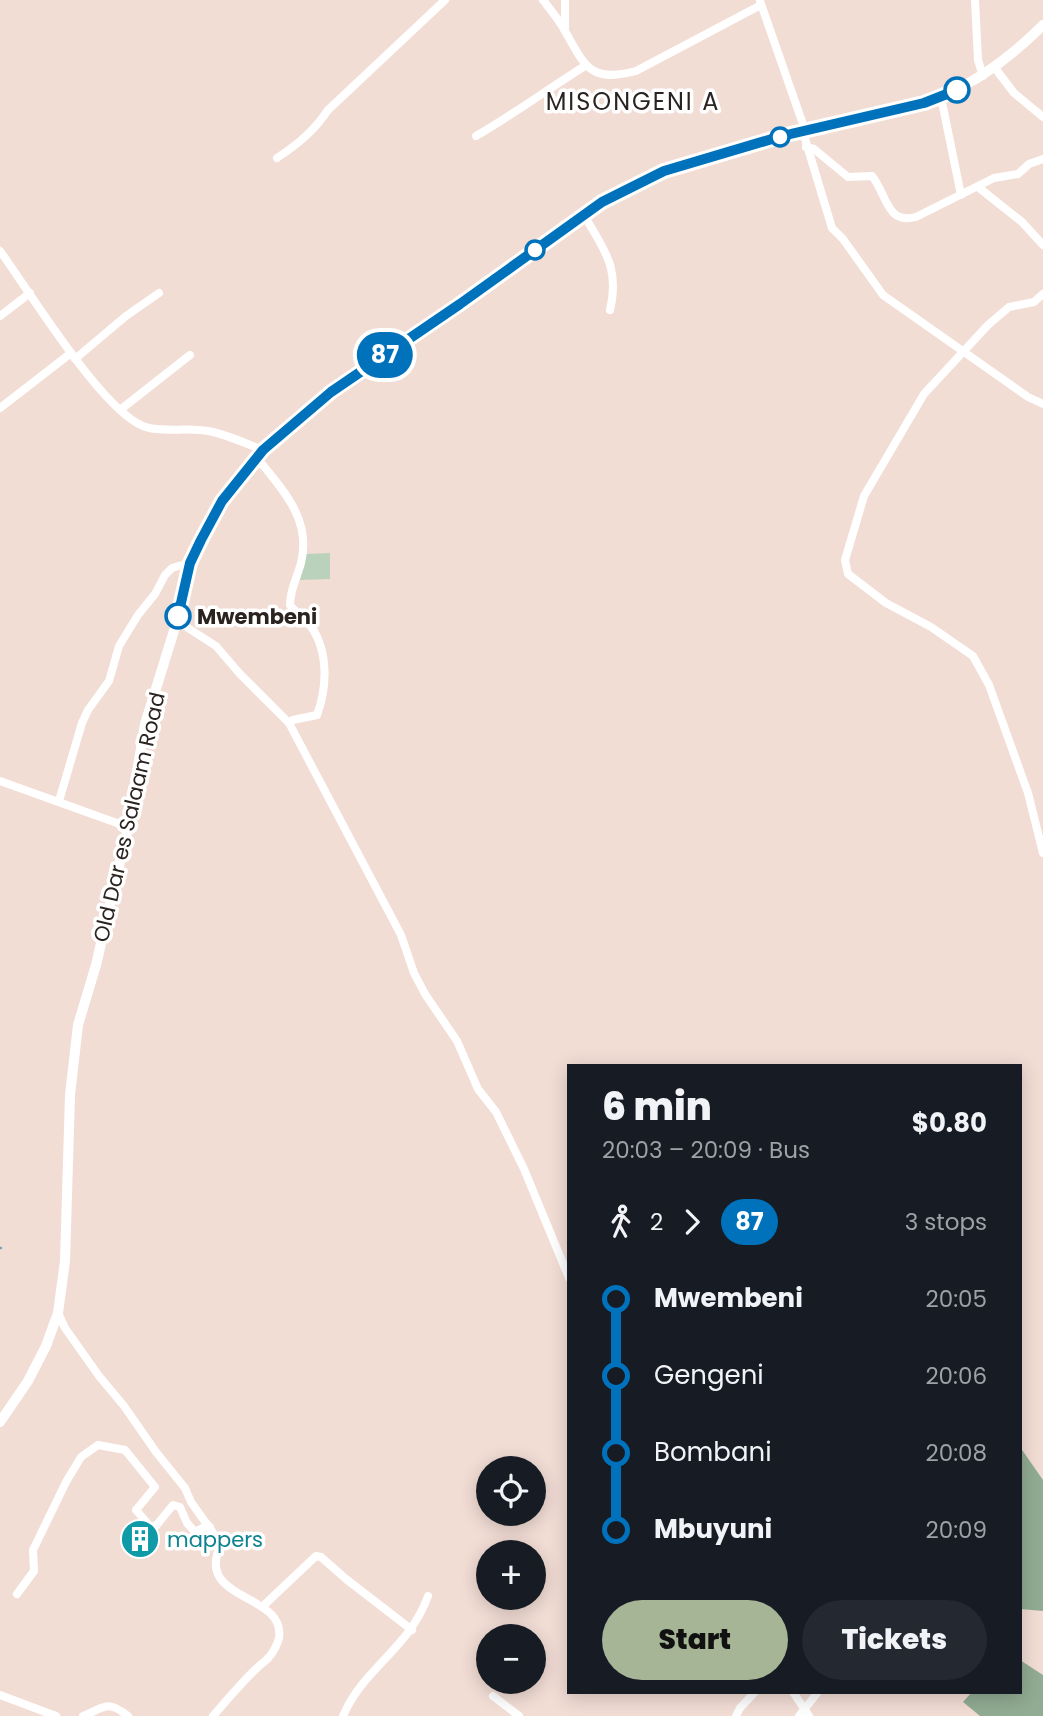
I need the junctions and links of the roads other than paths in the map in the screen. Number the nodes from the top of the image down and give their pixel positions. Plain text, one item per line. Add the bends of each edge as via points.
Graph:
1 (445, 0) edge
2 (543, 0) edge
3 (565, 0) edge
4 (975, 0) edge
5 (761, 2) edge
6 (1043, 25) edge
7 (565, 30) junction
8 (585, 66) junction
9 (995, 68) junction
10 (983, 76) junction
11 (942, 97) junction
12 (1043, 117) edge
13 (804, 131) junction
14 (476, 136) dead end
15 (806, 147) junction
16 (277, 158) dead end
17 (1043, 159) edge
18 (978, 187) junction
19 (961, 195) junction
20 (583, 215) junction
21 (1043, 246) edge
22 (0, 251) edge
23 (30, 293) junction
24 (159, 293) dead end
25 (1041, 298) edge
26 (610, 310) dead end
27 (0, 316) edge
28 (965, 351) junction
29 (190, 355) dead end
30 (73, 356) junction
31 (1043, 404) edge
32 (0, 408) edge
33 (120, 410) junction
34 (260, 454) junction
35 (190, 563) junction
36 (177, 621) junction
37 (289, 723) junction
38 (0, 781) edge
39 (59, 801) junction
40 (128, 827) junction
41 (1043, 853) edge
42 (567, 1273) edge
43 (58, 1313) junction
44 (0, 1422) edge
45 (208, 1525) junction
46 (17, 1594) dead end
47 (428, 1596) dead end
48 (262, 1606) junction
49 (412, 1630) junction
50 (753, 1694) edge
51 (794, 1694) edge
52 (817, 1694) edge
53 (0, 1695) edge
54 (492, 1696) dead end
55 (805, 1714) edge
56 (55, 1716) edge
57 (83, 1716) edge
58 (128, 1716) edge
59 (213, 1716) edge
60 (343, 1716) edge
61 (519, 1716) edge
62 (736, 1716) edge

1 - 16 street via 328,110 316,128
2 - 7 street
3 - 7 street
4 - 10 street
5 - 8 street via 636,71 605,75
5 - 13 street
6 - 9 street, Old Dar es Salaam Road
7 - 8 street
8 - 14 street
9 - 10 street, Old Dar es Salaam Road
9 - 12 street via 1014,93
10 - 11 street, Old Dar es Salaam Road
11 - 13 street, Old Dar es Salaam Road
11 - 19 street
13 - 15 street
13 - 20 street, Old Dar es Salaam Road via 664,171
15 - 19 street via 848,177 872,176 890,208 905,220
15 - 28 street via 832,228 883,295
17 - 18 street via 1018,174 994,178
18 - 19 street
18 - 21 street via 1022,222
20 - 26 street via 614,274
20 - 34 street, Old Dar es Salaam Road via 331,392
22 - 23 street
23 - 27 street
23 - 30 street
24 - 30 street
25 - 28 street via 1009,307
28 - 31 street
28 - 41 street via 924,394 863,496 845,560 848,574 886,603 974,656 1028,793
29 - 33 street
30 - 32 street
30 - 33 street
33 - 34 street via 148,428 213,432
34 - 35 street, Old Dar es Salaam Road via 222,501
34 - 37 street via 300,517 301,562 290,605 312,629 324,662 324,694 317,715
35 - 36 street, Old Dar es Salaam Road
35 - 39 street via 165,575 119,646 109,681 82,723
36 - 37 street via 216,646
36 - 40 street, Old Dar es Salaam Road via 145,724
37 - 42 street via 401,935 425,994 457,1041 478,1089 496,1112
38 - 39 street
39 - 40 street
40 - 43 street, Old Dar es Salaam Road via 78,1025
43 - 44 street, Old Dar es Salaam Road via 34,1369
43 - 45 street
45 - 46 street via 195,1532 180,1507 173,1505 155,1527 149,1525 136,1510 155,1488 125,1450 98,1445 81,1457 66,1482 33,1549 34,1571
45 - 48 street via 221,1544 215,1561 219,1578
47 - 49 street
48 - 49 street via 316,1556
48 - 59 street via 278,1626 279,1639 270,1657
49 - 60 street via 365,1679
50 - 62 street
51 - 55 street
52 - 55 street
53 - 56 street
54 - 61 street
57 - 58 street via 104,1705 116,1706

